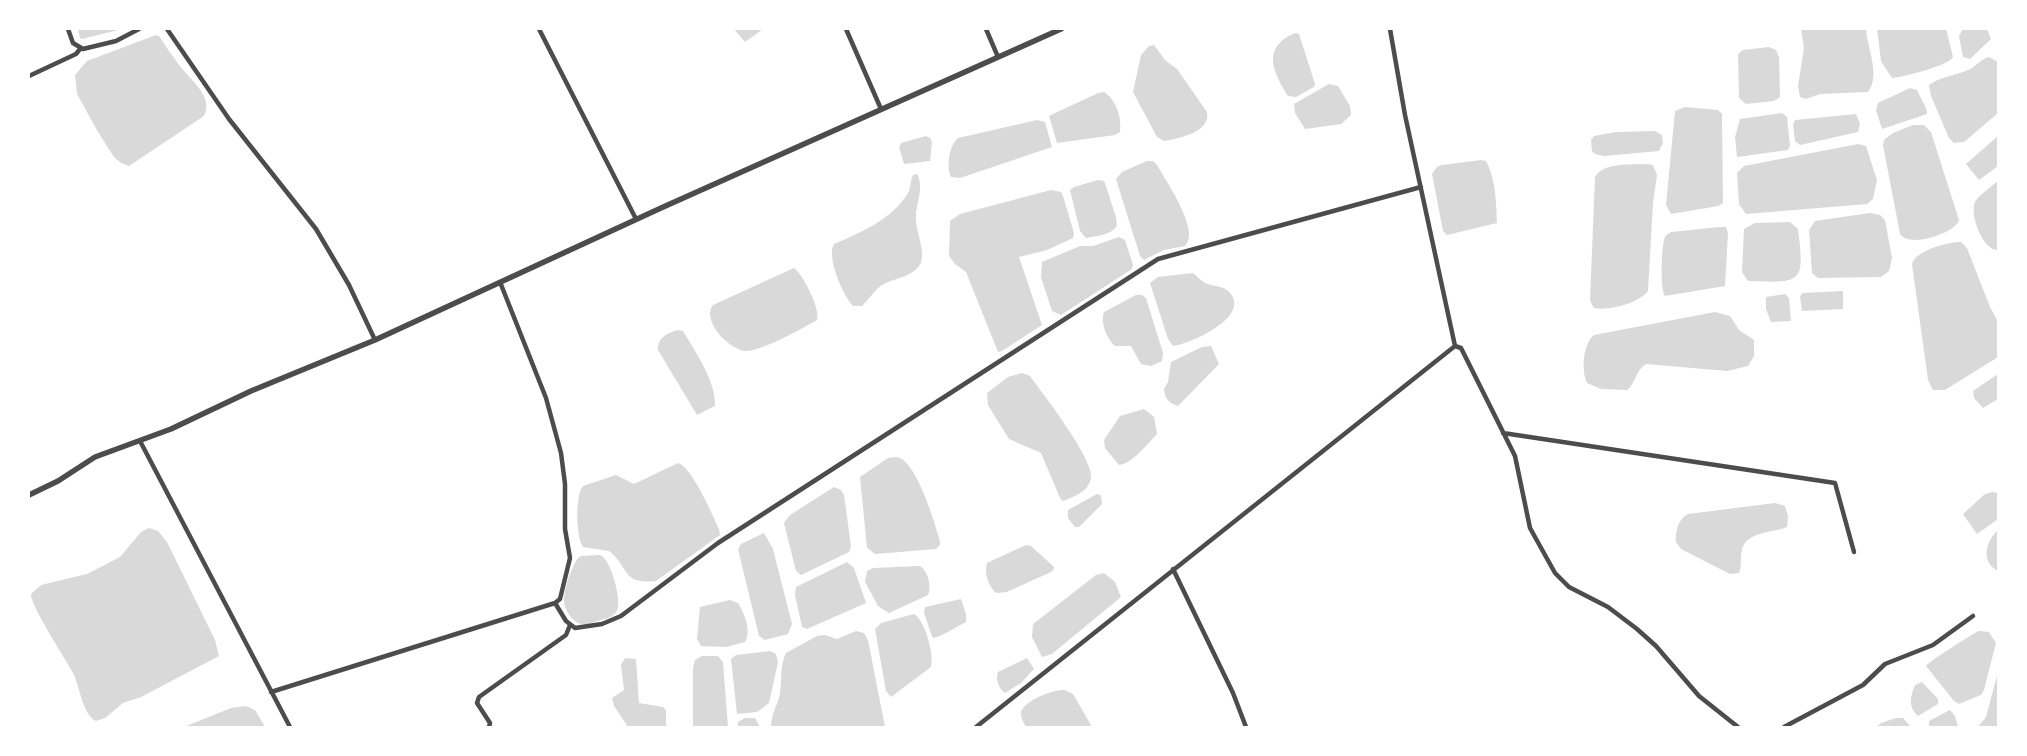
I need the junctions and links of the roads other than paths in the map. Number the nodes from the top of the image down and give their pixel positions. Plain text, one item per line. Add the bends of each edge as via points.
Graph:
1 (68, 29) edge
2 (139, 29) edge
3 (166, 29) edge
4 (539, 29) edge
5 (846, 29) edge
6 (986, 29) edge
7 (1061, 29) edge
8 (1390, 29) edge
9 (80, 49) junction
10 (998, 57) junction
11 (29, 76) edge
12 (881, 109) junction
13 (1421, 187) junction
14 (636, 219) junction
15 (500, 282) junction
16 (375, 340) junction
17 (1455, 346) junction
18 (1503, 433) junction
19 (140, 441) junction
20 (29, 495) edge
21 (1854, 552) dead end
22 (1173, 569) junction
23 (555, 603) junction
24 (1972, 616) dead end
25 (570, 625) junction
26 (271, 692) junction
27 (1730, 721) junction
28 (290, 727) edge
29 (489, 727) edge
30 (976, 727) edge
31 (1246, 727) edge
32 (1731, 727) edge
33 (1738, 727) edge
34 (1784, 727) edge

1 - 9 street via 71,41
2 - 9 street via 116,40
3 - 16 street via 229,119 316,229
4 - 14 street
5 - 12 street
6 - 10 street
7 - 10 street
8 - 13 street
9 - 11 street via 76,54
10 - 12 street
12 - 14 street
13 - 17 street
13 - 25 street via 1158,259 718,543 621,616 582,628
14 - 15 street
15 - 16 street
15 - 23 street via 546,398 563,462 565,529 570,558 562,592
16 - 19 street
17 - 18 street via 1461,348
17 - 22 street
18 - 21 street via 1835,483
18 - 27 street via 1515,456 1530,528 1555,573 1569,587 1608,607 1637,628 1699,696
19 - 20 street via 94,457 58,481
19 - 26 street
22 - 30 street
22 - 31 street
23 - 25 street
23 - 26 street
24 - 34 street via 1933,644 1885,664 1863,685
25 - 29 street via 566,635 479,696 478,703 490,723
26 - 28 street
27 - 32 street
27 - 33 street

